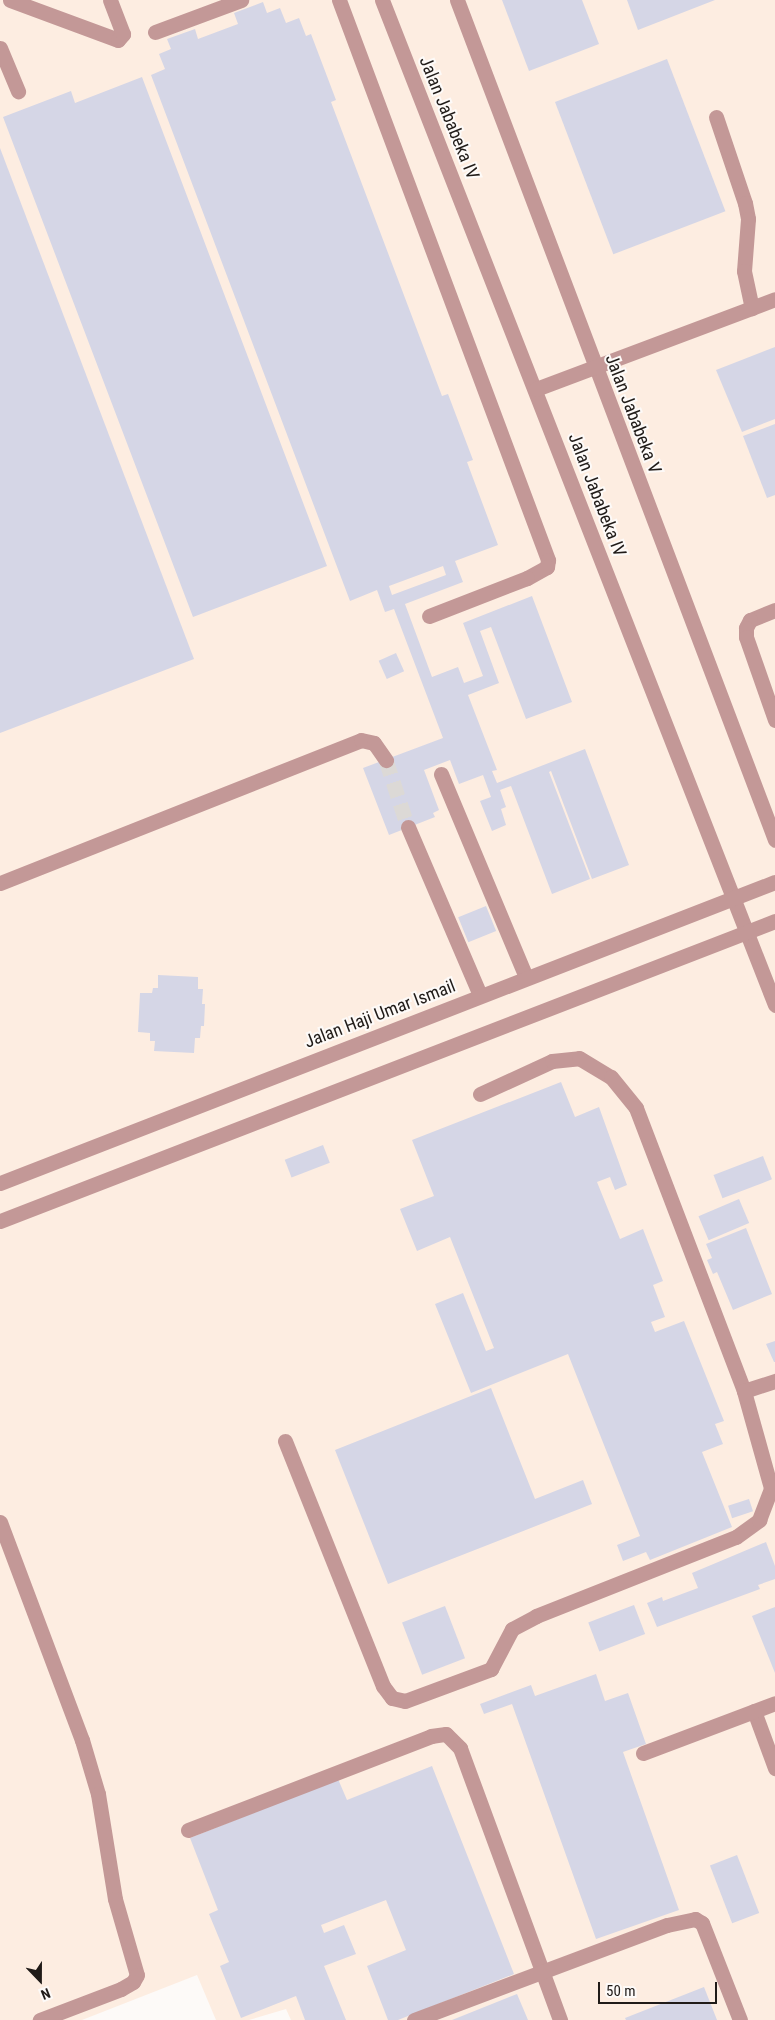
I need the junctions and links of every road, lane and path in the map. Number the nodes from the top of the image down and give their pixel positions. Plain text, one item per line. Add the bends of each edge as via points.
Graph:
1 (10, 0) edge
2 (110, 0) edge
3 (241, 0) edge
4 (338, 0) edge
5 (382, 0) edge
6 (457, 0) edge
7 (155, 32) dead end
8 (0, 48) edge
9 (18, 91) dead end
10 (716, 118) dead end
11 (775, 299) edge
12 (752, 308) junction
13 (595, 366) junction
14 (536, 389) junction
15 (775, 610) edge
16 (429, 616) dead end
17 (775, 720) edge
18 (386, 760) tunnel mouth
19 (441, 774) dead end
20 (408, 827) tunnel mouth
21 (775, 840) edge
22 (775, 882) edge
23 (0, 883) edge
24 (734, 896) junction
25 (775, 921) edge
26 (746, 931) junction
27 (526, 977) junction
28 (480, 995) junction
29 (775, 1005) edge
30 (480, 1094) dead end
31 (0, 1183) edge
32 (0, 1220) edge
33 (775, 1381) edge
34 (744, 1391) junction
35 (285, 1441) dead end
36 (0, 1522) edge
37 (775, 1703) edge
38 (754, 1711) junction
39 (643, 1753) dead end
40 (775, 1768) edge
41 (188, 1830) dead end
42 (541, 1970) junction
43 (40, 2020) edge
44 (414, 2020) edge
45 (560, 2020) edge
46 (740, 2020) edge

1 - 2 street via 118,40 123,34
3 - 7 street
4 - 16 street via 548,560 547,567 528,578
5 - 14 street, Jalan Jababeka IV
6 - 13 street, Jalan Jababeka V
8 - 9 street
10 - 12 street via 746,203 744,271
11 - 12 street
12 - 13 street
13 - 14 street
13 - 21 street, Jalan Jababeka V
14 - 24 street, Jalan Jababeka IV
15 - 17 street via 750,620 746,628
18 - 23 street via 374,743 361,740
19 - 27 street
20 - 28 street
22 - 24 street, Jalan Haji Umar Ismail
24 - 26 street, Jalan Jababeka IV
24 - 27 street, Jalan Haji Umar Ismail
25 - 26 street
26 - 29 street, Jalan Jababeka IV
26 - 32 street
27 - 28 street, Jalan Haji Umar Ismail
28 - 31 street, Jalan Haji Umar Ismail
30 - 34 street via 552,1061 580,1058 611,1077 636,1108
33 - 34 street
34 - 35 street via 771,1488 758,1520 736,1537 536,1616 512,1629 491,1669 405,1701 392,1698 383,1686
36 - 43 street via 85,1749 104,1822 115,1899 136,1975 133,1982 121,1989
37 - 38 street
38 - 39 street
38 - 40 street
41 - 42 street via 431,1736 446,1734 460,1748
42 - 44 street
42 - 45 street
42 - 46 street via 695,1918 702,1922

